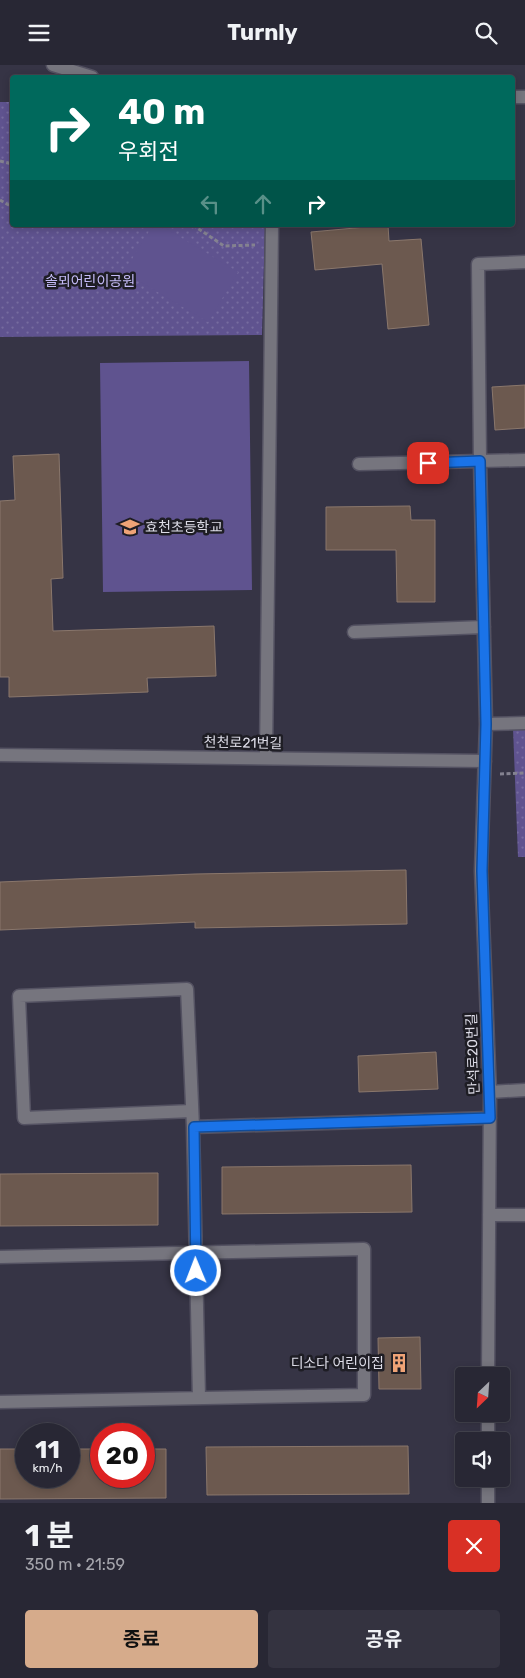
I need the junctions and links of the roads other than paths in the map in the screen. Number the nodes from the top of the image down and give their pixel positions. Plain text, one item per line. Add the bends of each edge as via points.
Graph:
1 (53, 65) edge
2 (86, 75) edge
3 (272, 227) edge
4 (525, 262) edge
5 (525, 460) edge
6 (480, 461) junction
7 (359, 465) dead end
8 (484, 627) junction
9 (354, 632) dead end
10 (525, 723) edge
11 (486, 724) junction
12 (0, 755) edge
13 (266, 758) junction
14 (485, 768) junction
15 (525, 1090) edge
16 (490, 1092) junction
17 (192, 1111) junction
18 (490, 1118) junction
19 (194, 1127) junction
20 (489, 1215) junction
21 (525, 1215) edge
22 (196, 1253) junction
23 (0, 1257) edge
24 (488, 1367) edge
25 (198, 1397) junction
26 (0, 1401) edge
27 (488, 1487) edge
28 (488, 1503) edge

1 - 2 street
3 - 13 street
4 - 6 street, 만석로20번길 via 478,264
5 - 6 street
6 - 7 street
6 - 8 street, 만석로20번길
8 - 9 street
8 - 11 street, 만석로20번길
10 - 11 street
11 - 14 street, 만석로20번길
12 - 13 street, 천천로21번길
13 - 14 street, 천천로21번길
14 - 16 street, 만석로20번길 via 482,871
15 - 16 street
16 - 18 street, 만석로20번길
17 - 17 street via 187,989 19,996 24,1118
17 - 19 street
18 - 19 street
18 - 20 street, 만석로20번길
19 - 22 street
20 - 21 street
20 - 24 street, 만석로20번길
22 - 23 street
22 - 25 street
22 - 25 street via 364,1249 364,1395
25 - 26 street
27 - 28 street

